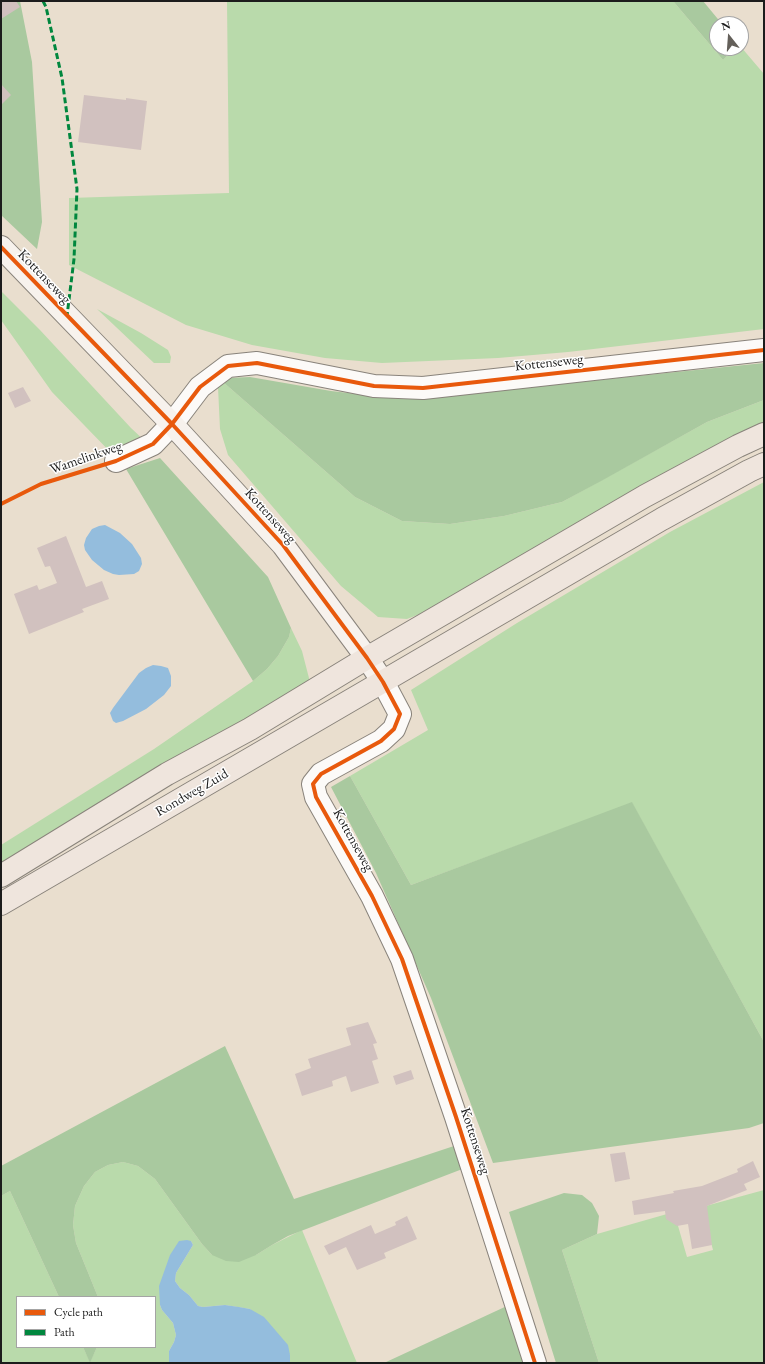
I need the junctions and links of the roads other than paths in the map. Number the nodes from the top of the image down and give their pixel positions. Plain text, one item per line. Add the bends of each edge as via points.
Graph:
1 (1, 247) edge
2 (764, 350) edge
3 (172, 424) junction
4 (764, 434) edge
5 (116, 461) dead end
6 (764, 464) edge
7 (367, 658) junction
8 (383, 682) junction
9 (1, 876) edge
10 (1, 904) edge
11 (536, 1363) edge

1 - 3 street, Kottenseweg
2 - 3 street, Kottenseweg via 422,388 374,386 257,363 228,366 200,387
3 - 5 street, Wamelinkweg via 153,444
3 - 7 street, Kottenseweg via 283,545
4 - 7 main road via 645,496
6 - 8 main road via 662,519
7 - 8 street, Kottenseweg
7 - 9 main road, Rondweg Zuid via 250,729 167,774
8 - 10 main road, Rondweg Zuid
8 - 11 street, Kottenseweg via 400,714 394,729 381,741 321,774 313,784 316,797 372,896 402,959

